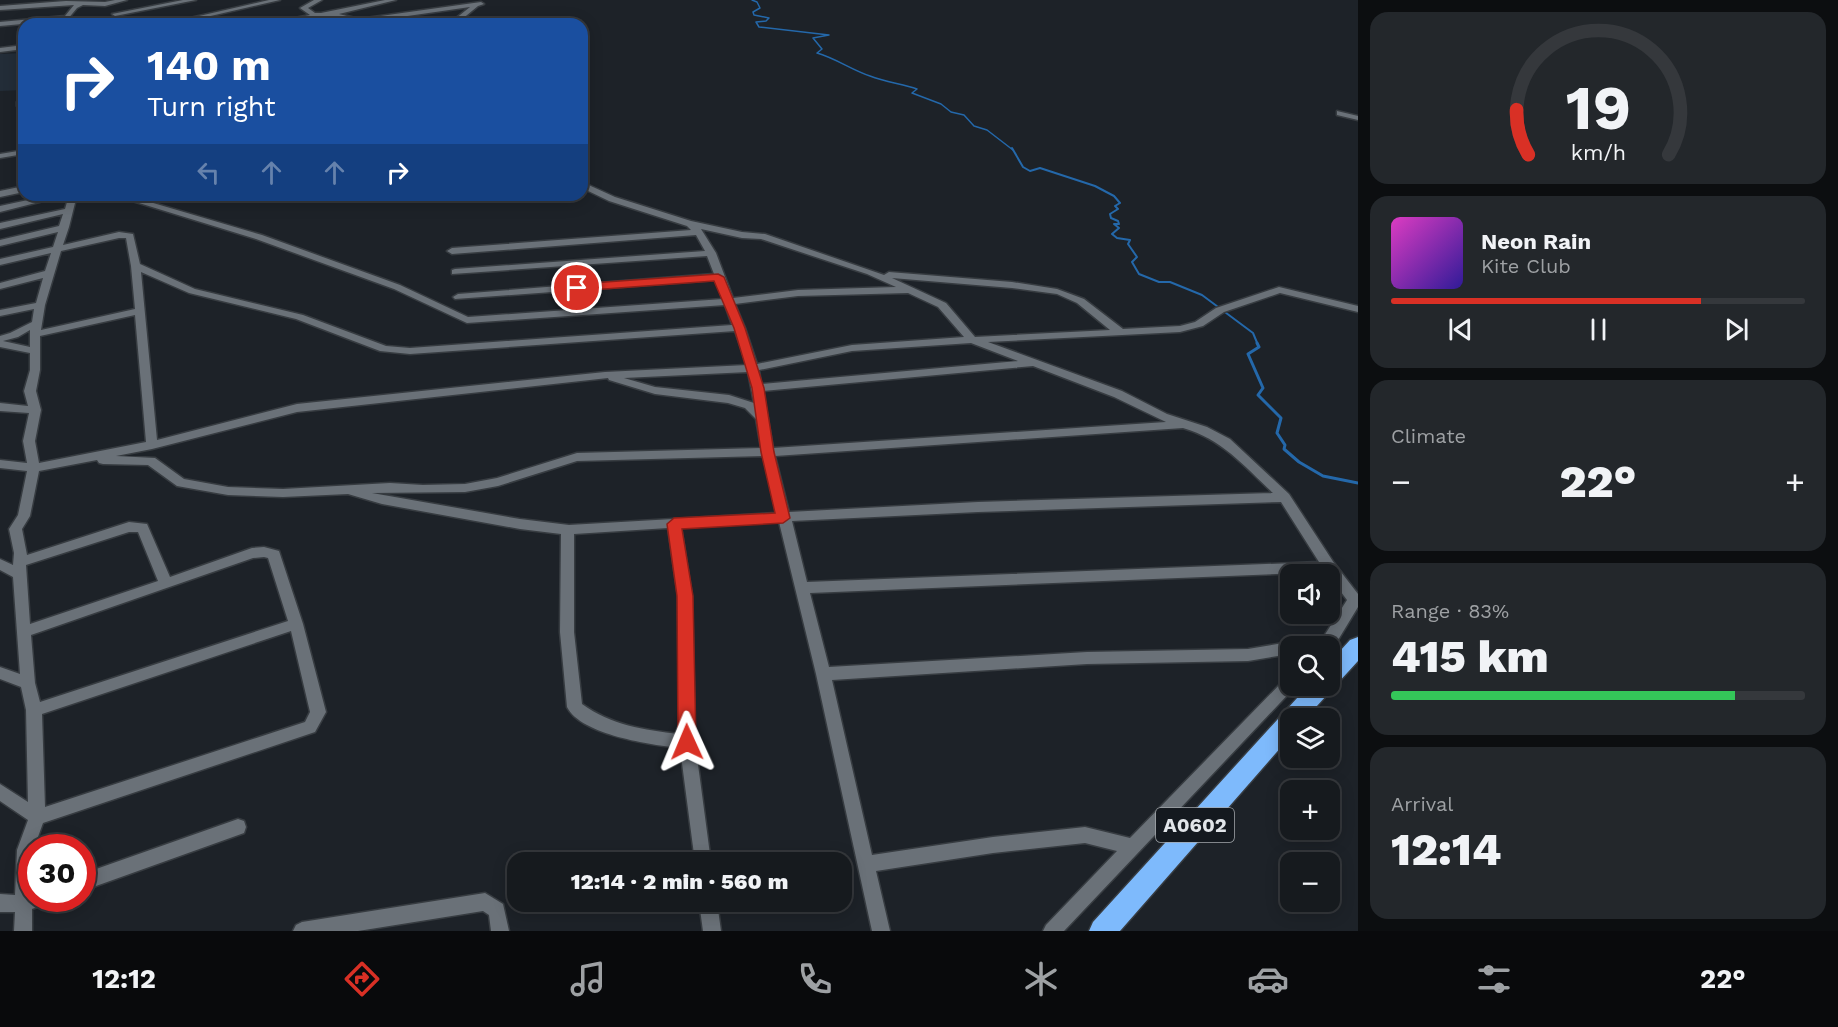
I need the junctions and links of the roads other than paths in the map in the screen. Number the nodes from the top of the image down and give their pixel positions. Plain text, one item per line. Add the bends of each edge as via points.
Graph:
1 (9, 0) edge
2 (124, 0) edge
3 (192, 0) edge
4 (277, 0) edge
5 (320, 0) edge
6 (393, 0) edge
7 (0, 1) edge
8 (85, 2) edge
9 (481, 2) edge
10 (0, 8) edge
11 (116, 14) dead end
12 (315, 15) junction
13 (67, 18) edge
14 (194, 18) edge
15 (299, 18) edge
16 (318, 18) edge
17 (348, 18) edge
18 (378, 18) edge
19 (459, 18) edge
20 (18, 22) edge
21 (0, 24) edge
22 (18, 48) edge
23 (0, 50) edge
24 (1340, 113) dead end
25 (1358, 118) edge
26 (18, 153) edge
27 (0, 156) edge
28 (588, 188) edge
29 (18, 190) edge
30 (0, 194) edge
31 (36, 201) edge
32 (72, 201) edge
33 (137, 201) edge
34 (0, 209) edge
35 (70, 210) junction
36 (690, 224) junction
37 (0, 226) edge
38 (65, 227) junction
39 (699, 232) junction
40 (0, 243) edge
41 (58, 248) junction
42 (452, 251) dead end
43 (711, 253) junction
44 (0, 262) edge
45 (136, 266) junction
46 (455, 272) dead end
47 (870, 272) junction
48 (50, 273) junction
49 (718, 277) junction
50 (0, 286) edge
51 (911, 290) junction
52 (458, 297) dead end
53 (728, 302) junction
54 (40, 305) junction
55 (1358, 309) edge
56 (139, 311) junction
57 (0, 313) edge
58 (36, 328) junction
59 (740, 328) junction
60 (1119, 330) junction
61 (0, 339) edge
62 (972, 340) junction
63 (0, 344) edge
64 (35, 351) junction
65 (1036, 363) junction
66 (753, 369) junction
67 (605, 375) junction
68 (758, 388) junction
69 (0, 406) edge
70 (35, 410) junction
71 (762, 418) junction
72 (1185, 424) junction
73 (152, 445) junction
74 (768, 452) junction
75 (68, 462) junction
76 (0, 464) edge
77 (34, 468) junction
78 (343, 490) junction
79 (1285, 497) junction
80 (783, 518) junction
81 (674, 524) junction
82 (569, 530) junction
83 (0, 564) edge
84 (1327, 564) edge
85 (20, 568) junction
86 (1280, 569) edge
87 (1340, 581) edge
88 (166, 584) junction
89 (801, 588) junction
90 (296, 624) junction
91 (24, 632) junction
92 (1333, 636) edge
93 (1358, 646) edge
94 (1280, 650) edge
95 (1340, 666) edge
96 (0, 673) edge
97 (823, 674) junction
98 (28, 683) junction
99 (1280, 693) edge
100 (1313, 696) edge
101 (1302, 708) edge
102 (34, 710) junction
103 (1280, 732) edge
104 (687, 742) junction
105 (0, 792) edge
106 (37, 817) junction
107 (238, 826) dead end
108 (31, 834) edge
109 (1133, 847) junction
110 (702, 852) edge
111 (866, 864) junction
112 (96, 878) edge
113 (18, 902) edge
114 (0, 903) edge
115 (28, 912) edge
116 (709, 912) edge
117 (23, 931) edge
118 (302, 931) edge
119 (500, 931) edge
120 (712, 931) edge
121 (881, 931) edge
122 (1052, 931) edge
123 (1102, 931) edge

1 - 7 street
2 - 8 street via 105,4
3 - 11 street
4 - 14 street
5 - 12 street via 303,8
6 - 12 street
8 - 10 street
8 - 13 street
9 - 18 street
9 - 19 street
12 - 15 street
12 - 16 street
12 - 17 street
20 - 21 street
22 - 23 street
24 - 25 street
26 - 27 street
28 - 36 street
29 - 30 street
31 - 34 street
32 - 35 street
33 - 53 street via 259,237 397,287 467,320
35 - 37 street
35 - 38 street
36 - 39 street
36 - 47 street via 762,236
38 - 40 street
38 - 41 street
39 - 42 street
39 - 43 street
41 - 44 street
41 - 45 street via 126,234 130,236
41 - 48 street
43 - 46 street
43 - 49 street
45 - 56 street
45 - 59 street via 192,291 299,317 384,350
47 - 51 street
47 - 60 street via 1062,292
48 - 50 street
48 - 54 street
49 - 52 street
49 - 53 street
51 - 53 street via 807,292
51 - 62 street via 942,305
53 - 59 street
54 - 57 street
54 - 58 street
55 - 60 street via 1279,290 1179,329
56 - 58 street
56 - 73 street
58 - 61 street
58 - 64 street
59 - 66 street
60 - 62 street
62 - 65 street
62 - 66 street via 852,348
63 - 64 street
64 - 70 street via 30,391
65 - 68 street
65 - 72 street
66 - 67 street
66 - 68 street
67 - 71 street via 655,390 729,399 749,405
67 - 73 street via 297,408
68 - 71 street
69 - 70 street
70 - 77 street via 29,441
71 - 74 street
72 - 74 street
72 - 79 street via 1226,442
73 - 75 street
74 - 78 street via 577,457 498,482 465,488
74 - 80 street
75 - 77 street
75 - 78 street via 152,461 182,483 228,491
76 - 77 street
77 - 85 street via 24,516 15,529
78 - 82 street via 382,500
79 - 80 street
79 - 84 street
80 - 81 street
80 - 89 street
81 - 82 street
81 - 104 street via 685,596
82 - 104 street via 566,622 575,707 613,730
83 - 85 street
85 - 88 street via 129,527 142,527
85 - 91 street
86 - 89 street
87 - 92 street via 1355,600
88 - 90 street via 252,553 274,555
88 - 91 street
89 - 97 street
90 - 102 street
90 - 106 street via 318,712 310,727
91 - 98 street
93 - 95 highway
94 - 97 street via 1248,655 1087,658
96 - 98 street
97 - 111 street
98 - 102 street
99 - 109 street
100 - 101 highway, A0602
102 - 106 street
103 - 123 highway, A0602
104 - 110 street
105 - 106 street
106 - 108 street
107 - 112 street
109 - 111 street via 1085,835
109 - 122 street
111 - 121 street
113 - 114 street
115 - 117 street
116 - 120 street
118 - 119 street via 485,902 497,910

